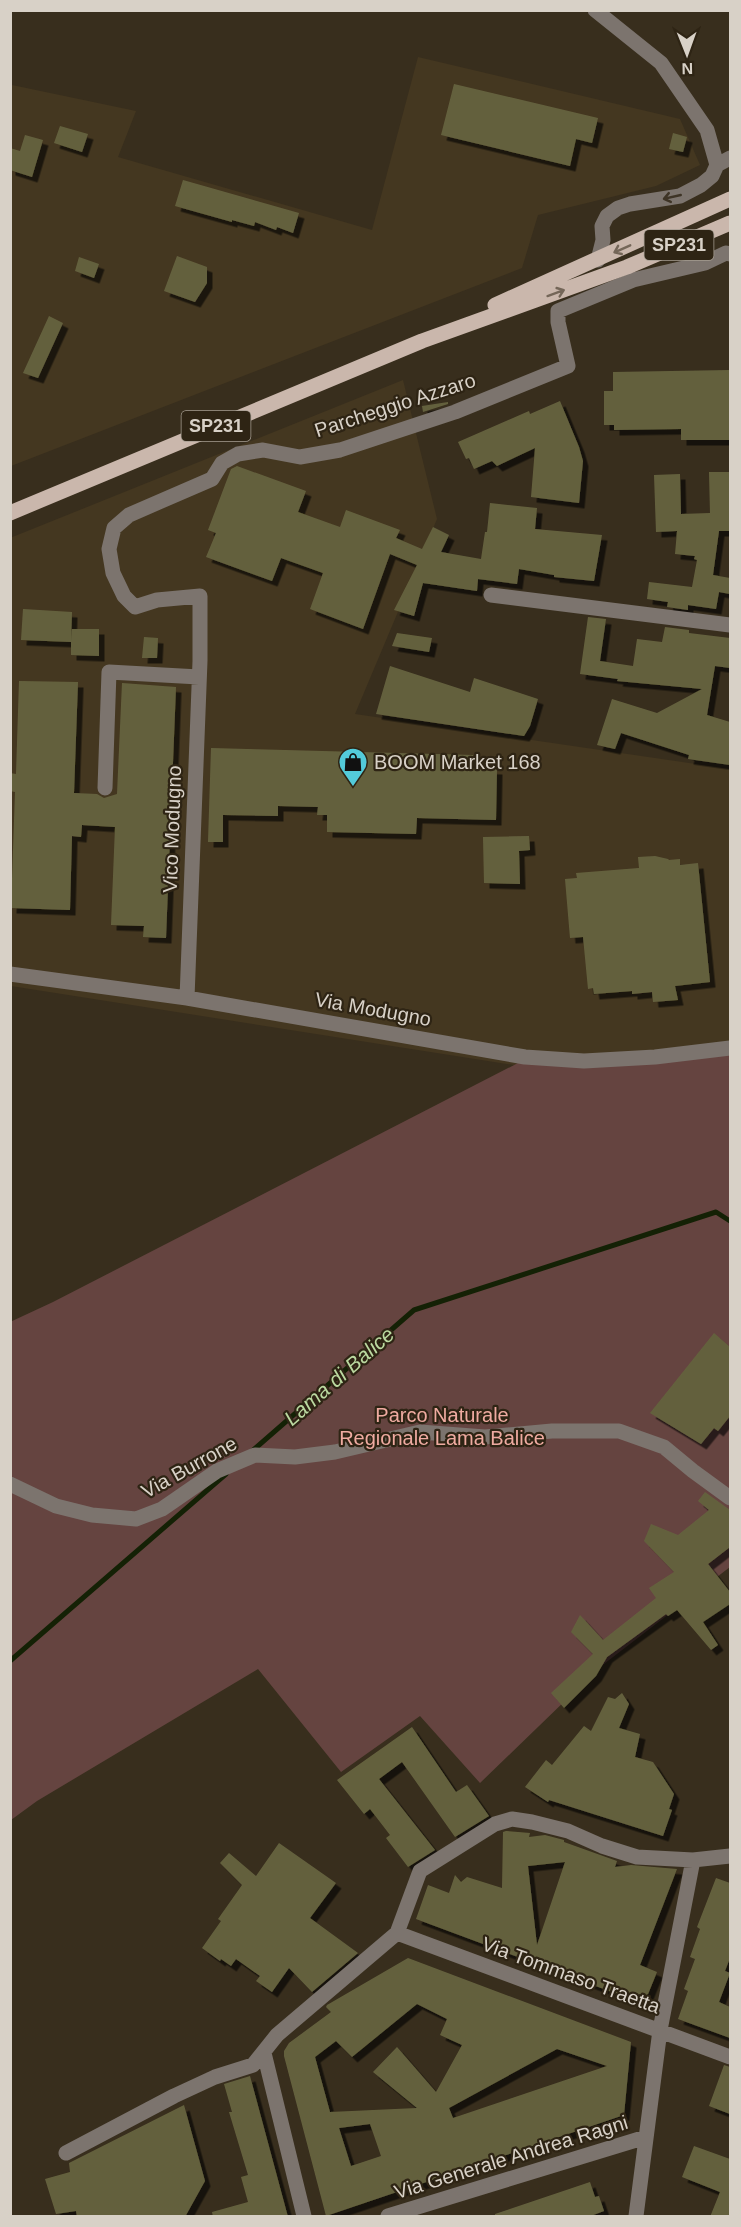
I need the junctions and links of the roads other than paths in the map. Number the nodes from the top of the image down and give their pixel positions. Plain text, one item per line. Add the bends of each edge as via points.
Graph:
1 (595, 10) edge
2 (724, 162) edge
3 (730, 198) edge
4 (730, 223) edge
5 (730, 254) edge
6 (656, 255) junction
7 (598, 260) junction
8 (633, 280) junction
9 (422, 340) junction
10 (10, 513) edge
11 (491, 595) dead end
12 (730, 625) edge
13 (200, 669) junction
14 (105, 788) dead end
15 (10, 974) edge
16 (187, 998) junction
17 (730, 1048) edge
18 (10, 1484) edge
19 (730, 1498) edge
20 (730, 1856) edge
21 (693, 1860) junction
22 (397, 1933) junction
23 (660, 2030) junction
24 (264, 2053) junction
25 (730, 2057) edge
26 (646, 2137) junction
27 (66, 2153) dead end
28 (304, 2217) edge
29 (388, 2217) edge
30 (636, 2217) edge

1 - 2 street via 661,63
2 -> 7 street via 712,176 680,196 630,204 607,216
3 -> 7 main road, SP231
4 - 6 main road, SP231
5 - 8 street
6 - 8 street
9 -> 6 main road, SP231
7 - 9 main road, SP231
8 - 13 street, Parcheggio Azzaro via 558,311 568,366 456,412 340,450 300,457 263,450 238,454 222,463 212,478 129,515 114,528 110,549 113,573 124,596 135,607 157,600 200,596
9 - 10 main road, SP231
11 - 12 street
13 - 14 street via 109,672
13 - 16 street, Vico Modugno
15 - 16 street, Via Modugno
16 - 17 street, Via Modugno via 525,1057 655,1057
18 - 19 street, Via Burrone via 56,1506 92,1515 136,1519 162,1509 217,1471 255,1455 295,1457 335,1452 420,1432 485,1437 619,1431 664,1447
20 - 21 street
21 - 22 street via 637,1857 568,1831 512,1819 495,1824 420,1871
21 - 23 street
22 - 23 street, Via Tommaso Traetta
22 - 24 street via 277,2035
23 - 25 street, Via Tommaso Traetta
23 - 26 street
24 - 27 street via 253,2065 174,2096
24 - 28 street
26 - 29 street, Via Generale Andrea Ragni
26 - 30 street

